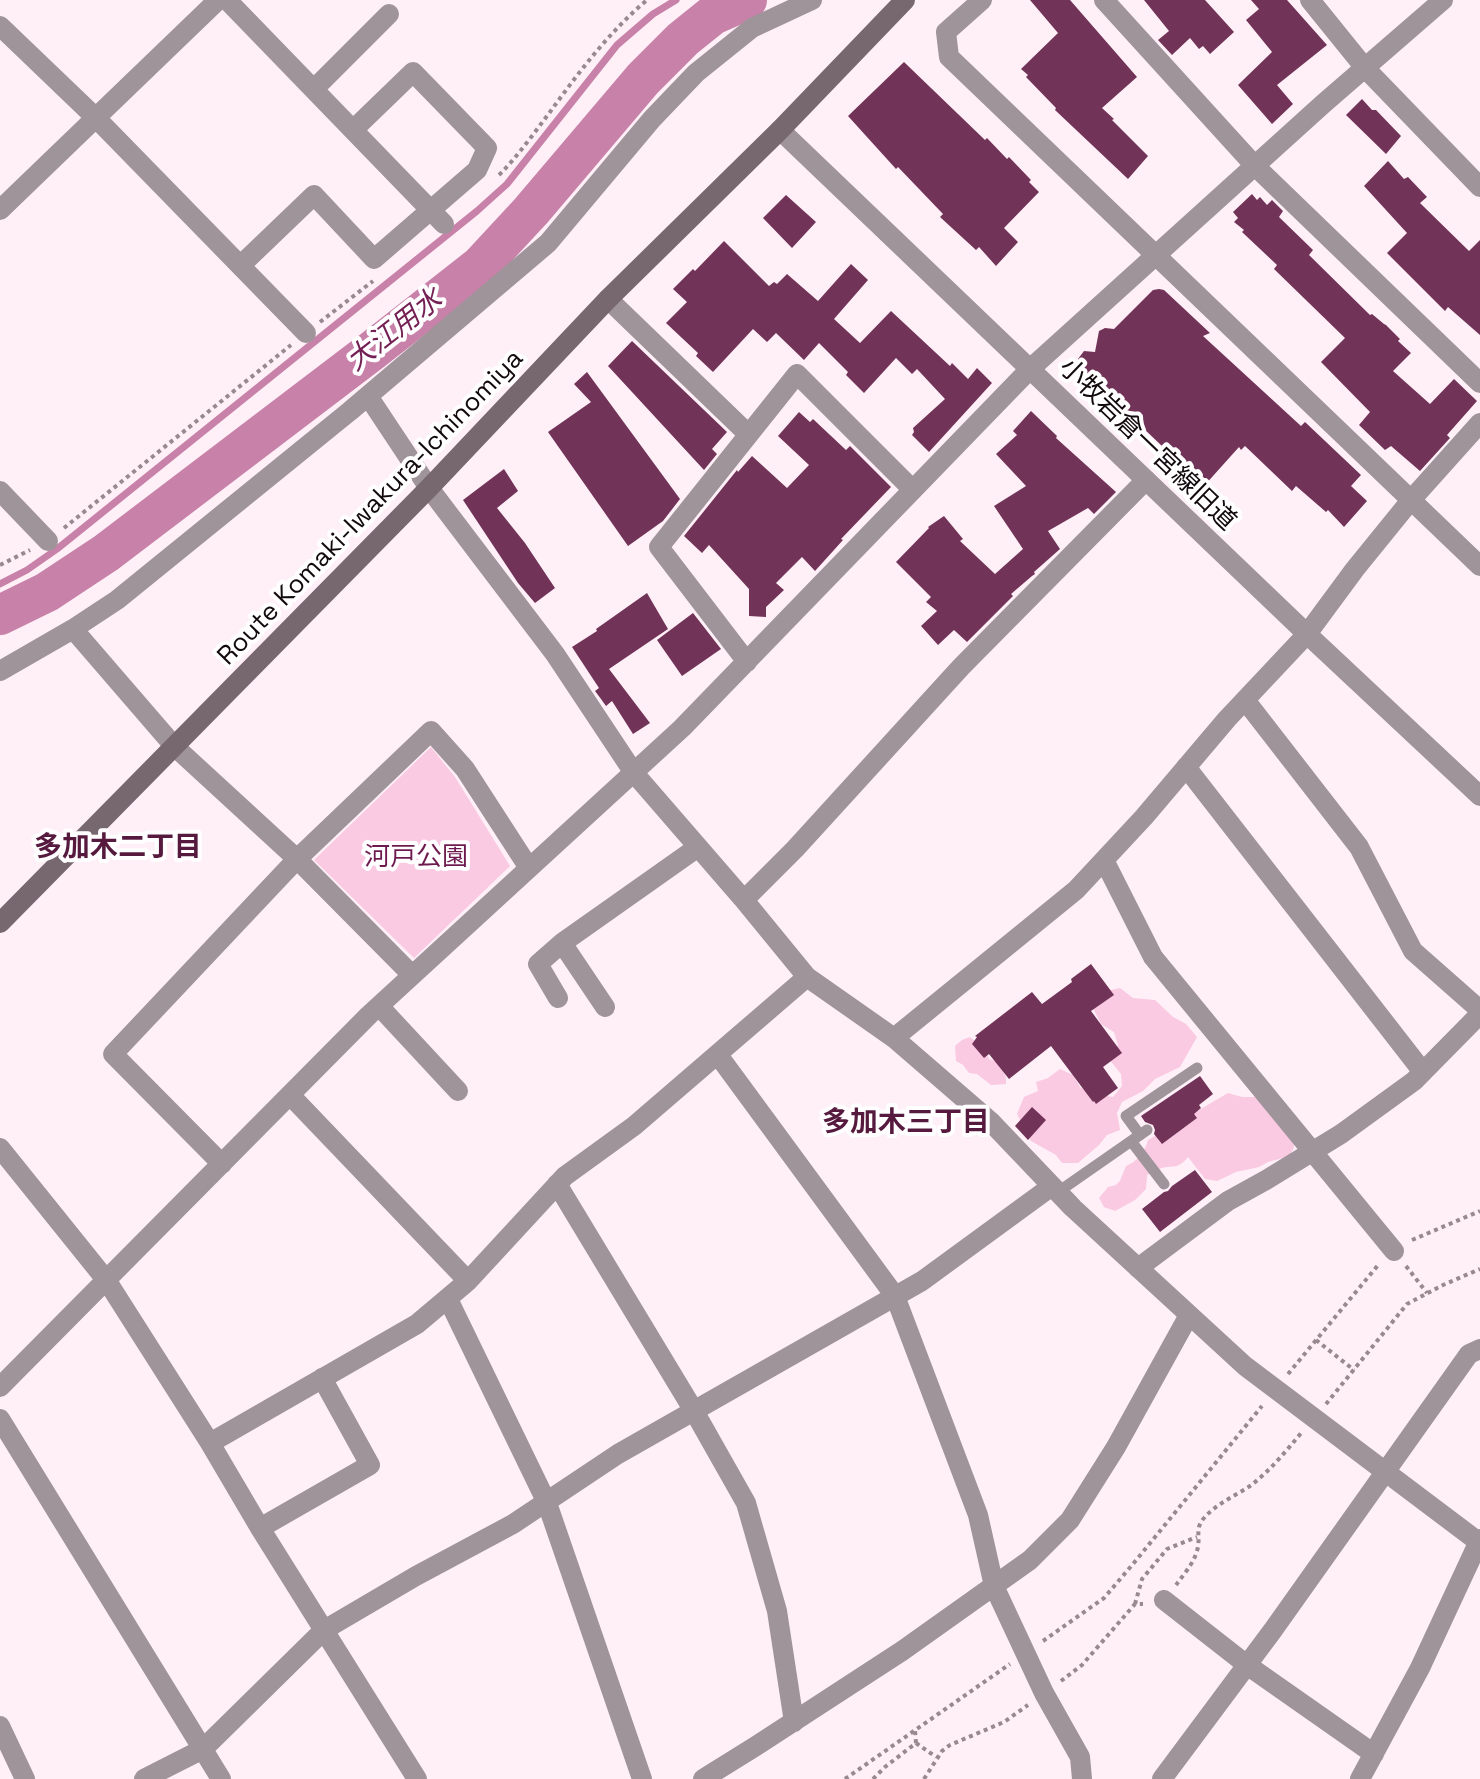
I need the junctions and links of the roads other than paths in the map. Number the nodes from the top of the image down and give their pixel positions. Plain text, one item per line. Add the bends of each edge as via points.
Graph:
1 (218, 0) edge
2 (227, 0) edge
3 (812, 0) edge
4 (905, 0) edge
5 (982, 0) edge
6 (1104, 0) edge
7 (1443, 0) edge
8 (1318, 3) edge
9 (389, 14) dead end
10 (2, 32) edge
11 (1365, 68) junction
12 (314, 89) junction
13 (96, 118) junction
14 (353, 130) junction
15 (780, 130) junction
16 (1255, 166) junction
17 (1480, 187) edge
18 (0, 210) edge
19 (438, 218) junction
20 (1155, 256) junction
21 (241, 265) junction
22 (608, 299) junction
23 (306, 333) road end
24 (1030, 369) junction
25 (1480, 383) edge
26 (368, 396) junction
27 (1480, 423) edge
28 (748, 434) junction
29 (1146, 480) junction
30 (429, 488) junction
31 (913, 490) junction
32 (0, 491) edge
33 (1411, 500) junction
34 (48, 541) road end
35 (1480, 566) edge
36 (73, 629) junction
37 (1307, 634) junction
38 (747, 662) junction
39 (0, 671) edge
40 (1245, 700) junction
41 (174, 746) junction
42 (1186, 767) junction
43 (634, 773) junction
44 (1480, 796) edge
45 (698, 847) junction
46 (297, 859) junction
47 (1104, 860) junction
48 (529, 868) junction
49 (744, 900) junction
50 (0, 923) edge
51 (562, 943) junction
52 (412, 975) junction
53 (807, 977) junction
54 (558, 998) dead end
55 (379, 1006) junction
56 (605, 1007) dead end
57 (1480, 1012) edge
58 (894, 1038) junction
59 (718, 1055) junction
60 (1197, 1068) dead end
61 (1423, 1072) junction
62 (458, 1091) dead end
63 (290, 1095) junction
64 (1140, 1135) junction
65 (0, 1148) edge
66 (1313, 1151) junction
67 (222, 1164) junction
68 (557, 1184) junction
69 (1164, 1184) dead end
70 (1055, 1189) junction
71 (1394, 1251) road end
72 (1138, 1268) junction
73 (107, 1281) junction
74 (468, 1281) junction
75 (895, 1296) junction
76 (448, 1299) junction
77 (1189, 1315) junction
78 (1480, 1349) edge
79 (322, 1378) junction
80 (0, 1387) edge
81 (694, 1411) junction
82 (0, 1419) edge
83 (210, 1443) junction
84 (1386, 1472) junction
85 (547, 1503) junction
86 (260, 1528) junction
87 (1480, 1541) edge
88 (994, 1586) junction
89 (1164, 1600) road end
90 (324, 1630) junction
91 (1247, 1665) junction
92 (794, 1722) junction
93 (0, 1726) edge
94 (203, 1749) junction
95 (1374, 1754) junction
96 (25, 1779) edge
97 (144, 1779) edge
98 (221, 1779) edge
99 (417, 1779) edge
100 (642, 1779) edge
101 (703, 1779) edge
102 (1082, 1779) edge
103 (1162, 1779) edge
104 (1360, 1779) edge

1 - 13 street
2 - 12 street
3 - 26 street via 752,28 696,73 548,243
4 - 15 main road, Route Komaki-Iwakura-Ichinomiya
5 - 20 street via 946,32 949,57
6 - 16 street
7 - 11 street
8 - 11 street
9 - 12 street
10 - 13 street
11 - 16 street
11 - 17 street
12 - 14 street
13 - 18 street
13 - 21 street
14 - 19 street
14 - 19 street via 413,72 487,148 477,170
15 - 22 main road, Route Komaki-Iwakura-Ichinomiya
15 - 24 street, 小牧岩倉一宮線旧道
16 - 20 street
16 - 25 street
19 - 21 street via 374,259 314,195
20 - 24 street
20 - 33 street
21 - 23 street
22 - 28 street
22 - 30 main road, Route Komaki-Iwakura-Ichinomiya
24 - 29 street, 小牧岩倉一宮線旧道
24 - 31 street
26 - 30 street
26 - 36 street via 117,600
27 - 33 street
28 - 31 street via 797,374
28 - 38 street via 659,547
29 - 37 street, 小牧岩倉一宮線旧道
29 - 49 street via 961,667
30 - 41 main road, Route Komaki-Iwakura-Ichinomiya
30 - 43 street via 555,654
31 - 38 street
32 - 34 street
33 - 35 street
33 - 37 street
36 - 39 street
36 - 41 street
37 - 40 street
37 - 44 street, 小牧岩倉一宮線旧道
38 - 43 street
40 - 42 street
40 - 57 street via 1359,847 1413,951
41 - 46 street
41 - 50 main road, Route Komaki-Iwakura-Ichinomiya
42 - 47 street
42 - 61 street
43 - 45 street
43 - 48 street
45 - 49 street
45 - 51 street
46 - 48 street via 431,731 465,769
46 - 52 street
46 - 67 street via 113,1054
47 - 58 street via 1076,890
47 - 66 street via 1153,957
48 - 52 street
49 - 53 street
51 - 54 street via 538,964
51 - 56 street
52 - 55 street
53 - 58 street
53 - 59 street
55 - 62 street
55 - 63 street
57 - 61 street
58 - 70 street via 990,1121
59 - 68 street
59 - 75 street
60 - 64 lane via 1126,1116
61 - 66 street
63 - 67 street
63 - 74 street
64 - 69 lane
64 - 70 lane
65 - 73 street
66 - 71 street
66 - 72 street via 1228,1201
67 - 73 street
68 - 74 street
68 - 81 street
70 - 72 street
70 - 75 street
72 - 77 street
73 - 80 street
73 - 83 street
74 - 76 street
75 - 81 street
75 - 88 street via 978,1515
76 - 79 street via 417,1324
76 - 85 street
77 - 84 street via 1275,1390
77 - 88 street via 1070,1520
78 - 84 street via 1469,1354
79 - 83 street
79 - 86 street via 370,1465
81 - 85 street
81 - 92 street via 746,1503 777,1611
82 - 94 street
83 - 86 street
84 - 87 street
84 - 91 street
85 - 90 street
85 - 100 street
86 - 90 street
87 - 95 street
88 - 92 street
88 - 102 street via 1080,1757
89 - 91 street
90 - 94 street
90 - 99 street
91 - 95 street
91 - 103 street
92 - 101 street
93 - 96 street
94 - 97 street
94 - 98 street
95 - 104 street

